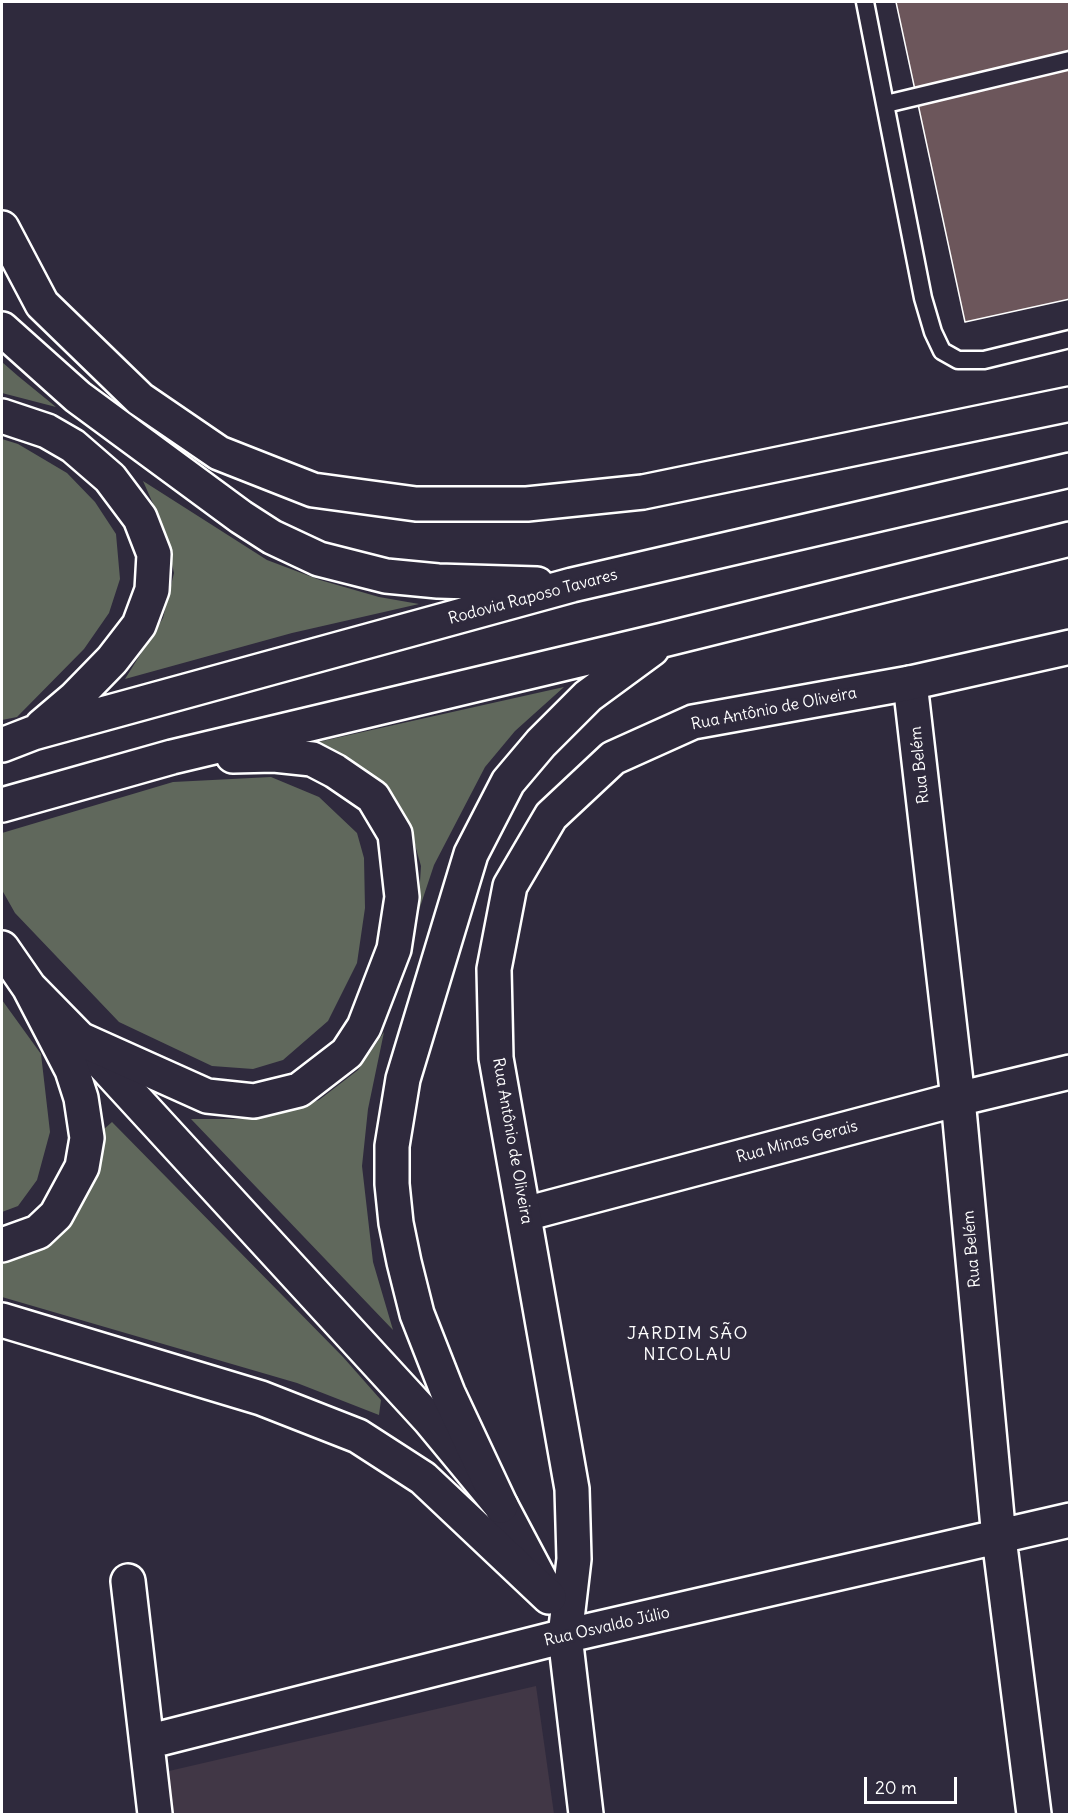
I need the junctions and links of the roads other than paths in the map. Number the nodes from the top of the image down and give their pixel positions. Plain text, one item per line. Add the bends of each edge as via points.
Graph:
1 (865, 2) edge
2 (1070, 60) edge
3 (886, 104) junction
4 (2, 228) edge
5 (2, 329) edge
6 (1070, 339) edge
7 (1070, 404) edge
8 (2, 416) edge
9 (1070, 470) edge
10 (1070, 539) edge
11 (572, 585) junction
12 (663, 640) junction
13 (1070, 646) edge
14 (910, 683) junction
15 (33, 733) junction
16 (2, 744) edge
17 (172, 757) junction
18 (2, 805) edge
19 (2, 948) edge
20 (29, 987) junction
21 (80, 1039) junction
22 (1070, 1072) edge
23 (958, 1099) junction
24 (525, 1214) junction
25 (2, 1245) edge
26 (2, 1320) edge
27 (501, 1506) junction
28 (1070, 1520) edge
29 (999, 1538) junction
30 (128, 1581) dead end
31 (549, 1598) junction
32 (565, 1636) junction
33 (147, 1742) junction
34 (155, 1815) edge
35 (586, 1815) edge
36 (1034, 1815) edge

1 - 3 lane
2 - 3 lane
3 - 6 lane via 923,298 942,351 958,360 984,360
4 - 7 main road via 42,304 140,399 219,453 313,490 416,504 527,504 643,492
5 - 11 main road via 78,397 241,517 319,559 396,577
8 - 15 main road via 56,436 111,478 140,518 154,554 153,590 139,625 75,698
9 - 11 main road, Rodovia Raposo Tavares
10 - 12 main road
11 - 15 main road, Rodovia Raposo Tavares
12 - 17 main road
12 - 27 main road via 588,696 508,782 471,854 403,1079 392,1146 392,1184 404,1262 420,1324
13 - 14 main road, Rua Antônio de Oliveira
14 - 23 main road, Rua Belém
14 - 24 main road, Rua Antônio de Oliveira via 693,722 613,758 551,816 510,886 494,969 496,1058
15 - 16 main road, Rodovia Raposo Tavares
17 - 18 main road
17 - 21 main road via 274,755 312,759 373,797 395,834 399,860 402,897 394,949 364,1027 347,1053 299,1090 254,1101 207,1096
19 - 20 main road
20 - 21 main road
20 - 25 main road via 72,1070 87,1138 82,1167 56,1215 38,1232
21 - 27 main road via 429,1419
22 - 23 main road, Rua Minas Gerais
23 - 24 main road, Rua Minas Gerais
23 - 29 main road, Rua Belém
24 - 32 main road, Rua Antônio de Oliveira via 572,1489 574,1559
26 - 31 main road via 261,1398 358,1436 423,1479
27 - 31 main road
28 - 29 main road, Rua Osvaldo Júlio
29 - 32 main road, Rua Osvaldo Júlio
29 - 36 main road, Rua Belém
30 - 33 main road
31 - 32 main road
32 - 33 main road, Rua Osvaldo Júlio
32 - 35 main road
33 - 34 main road

